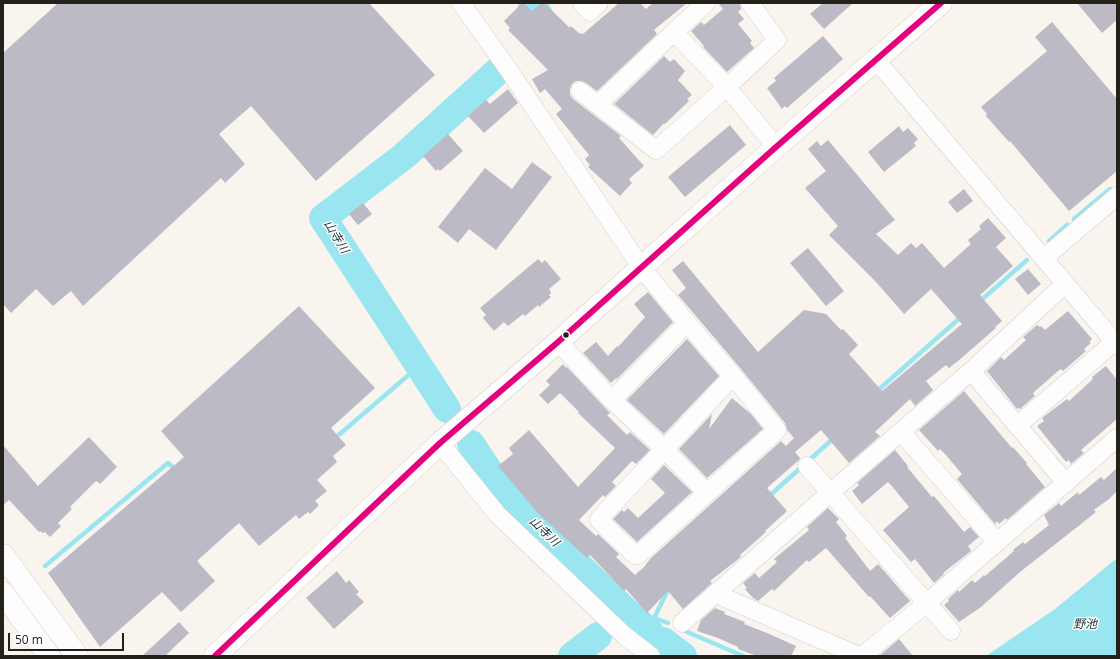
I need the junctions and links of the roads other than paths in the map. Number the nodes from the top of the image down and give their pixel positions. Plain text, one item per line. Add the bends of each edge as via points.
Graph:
1 (461, 3) edge
2 (582, 3) edge
3 (600, 3) edge
4 (706, 3) edge
5 (750, 3) edge
6 (941, 3) edge
7 (674, 32) junction
8 (876, 60) junction
9 (727, 87) junction
10 (580, 91) dead end
11 (598, 104) junction
12 (776, 147) junction
13 (1117, 196) edge
14 (1044, 258) junction
15 (641, 267) junction
16 (1066, 284) junction
17 (687, 323) junction
18 (558, 342) junction
19 (1116, 343) edge
20 (971, 371) junction
21 (732, 376) junction
22 (612, 400) junction
23 (1018, 425) junction
24 (901, 432) junction
25 (1117, 438) edge
26 (440, 443) junction
27 (664, 449) junction
28 (807, 466) dead end
29 (1066, 482) junction
30 (830, 492) junction
31 (707, 493) junction
32 (997, 542) junction
33 (3, 555) edge
34 (3, 593) edge
35 (716, 594) junction
36 (927, 603) junction
37 (682, 623) dead end
38 (951, 631) dead end
39 (49, 656) edge
40 (77, 656) edge
41 (216, 656) edge
42 (652, 656) edge
43 (859, 656) edge
44 (862, 656) edge

1 - 15 street
2 - 3 street via 590,12
4 - 7 street
5 - 9 street via 777,40
6 - 8 main road
7 - 9 street
7 - 11 street
8 - 12 main road
8 - 14 street
9 - 11 street via 656,150
9 - 12 street
10 - 11 street
12 - 15 main road
13 - 14 street
14 - 16 street
15 - 17 street
15 - 18 main road
16 - 19 street
16 - 20 street
17 - 21 street
17 - 22 street
18 - 22 street
18 - 26 main road
19 - 23 street
20 - 23 street
20 - 24 street
21 - 27 street
21 - 31 street via 777,430
22 - 27 street
23 - 29 street
24 - 30 street
24 - 32 street
25 - 29 street
26 - 41 main road
26 - 42 street via 497,514 625,636
27 - 31 street
27 - 31 street via 600,520 635,555 638,555
28 - 30 street
29 - 32 street
30 - 35 street
30 - 36 street
32 - 36 street
33 - 40 main road
34 - 39 main road
35 - 37 street
35 - 43 street
36 - 38 street
36 - 44 street

